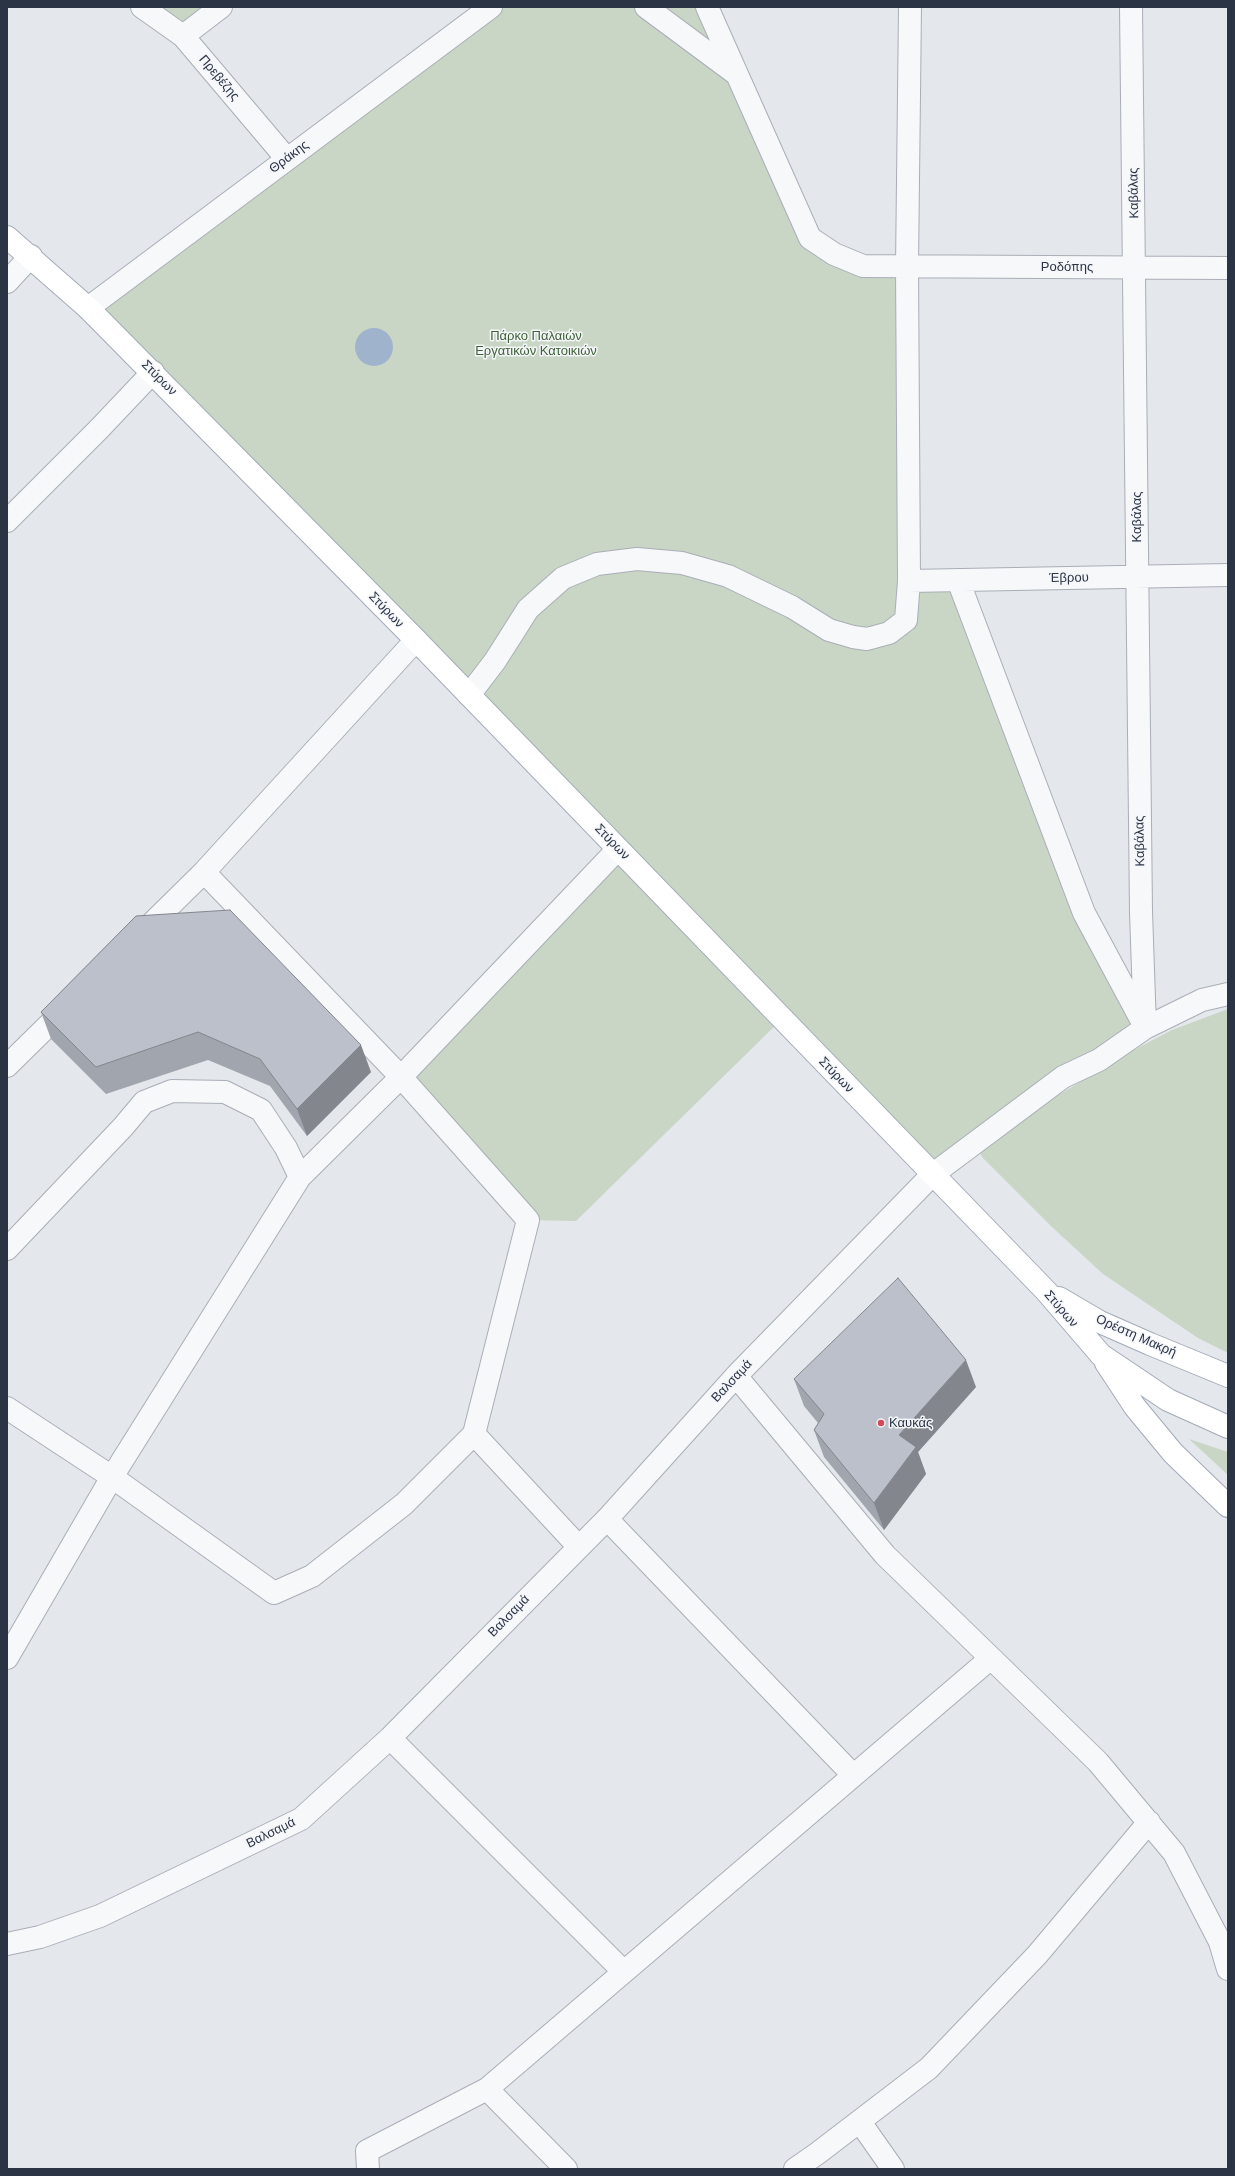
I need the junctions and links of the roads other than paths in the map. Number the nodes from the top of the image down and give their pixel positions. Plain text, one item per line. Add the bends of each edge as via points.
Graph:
1 (142, 7) edge
2 (221, 7) edge
3 (491, 7) edge
4 (646, 7) edge
5 (707, 7) edge
6 (910, 7) edge
7 (1131, 7) edge
8 (183, 36) junction
9 (736, 74) junction
10 (287, 159) junction
11 (7, 237) edge
12 (31, 256) junction
13 (907, 267) junction
14 (1135, 268) junction
15 (1228, 268) edge
16 (7, 282) edge
17 (88, 308) junction
18 (153, 372) junction
19 (7, 521) edge
20 (1228, 574) edge
21 (1138, 576) junction
22 (958, 580) junction
23 (909, 581) junction
24 (416, 640) junction
25 (469, 695) junction
26 (618, 849) junction
27 (204, 872) junction
28 (125, 949) edge
29 (80, 994) edge
30 (1228, 994) edge
31 (1145, 1028) junction
32 (7, 1066) edge
33 (401, 1077) junction
34 (932, 1175) junction
35 (300, 1176) junction
36 (7, 1249) edge
37 (1046, 1291) junction
38 (1102, 1355) junction
39 (736, 1376) junction
40 (1228, 1376) edge
41 (7, 1408) edge
42 (1228, 1427) edge
43 (474, 1434) junction
44 (112, 1477) junction
45 (1228, 1506) edge
46 (606, 1518) junction
47 (578, 1546) junction
48 (7, 1658) edge
49 (991, 1658) junction
50 (390, 1738) junction
51 (853, 1775) junction
52 (1149, 1822) junction
53 (7, 1944) edge
54 (1228, 1969) edge
55 (624, 1971) junction
56 (487, 2089) junction
57 (860, 2122) junction
58 (368, 2169) edge
59 (566, 2169) edge
60 (795, 2169) edge
61 (893, 2169) edge

1 - 8 street, Πρεβέζης
2 - 8 street
3 - 10 street, Θράκης
4 - 9 street
5 - 9 street, Ροδόπης
6 - 13 street
7 - 14 street, Καβάλας
8 - 10 street, Πρεβέζης
9 - 13 street, Ροδόπης via 810,238 834,254 863,266
10 - 17 street, Θράκης
11 - 12 main road, Στύρων
12 - 16 street
12 - 17 main road, Στύρων
13 - 14 street, Ροδόπης
13 - 23 street
14 - 15 street, Ροδόπης
14 - 21 street, Καβάλας
17 - 18 main road, Στύρων
18 - 19 street
18 - 24 main road, Στύρων
20 - 21 street, Έβρου
21 - 22 street, Έβρου
21 - 31 street, Καβάλας via 1141,912
22 - 23 street, Έβρου
22 - 31 street via 1084,913
23 - 25 street via 906,620 889,633 867,639 829,630 792,607 728,576 682,563 645,560 597,564 563,578 528,609 495,661
24 - 25 main road, Στύρων
24 - 27 street
25 - 26 main road, Στύρων
26 - 33 street
26 - 34 main road, Στύρων
27 - 28 street
27 - 33 street
29 - 32 street
30 - 31 street, Βαλσαμά via 1202,1000
31 - 34 street, Βαλσαμά via 1099,1060 1062,1077
33 - 35 street
33 - 43 street via 528,1220
34 - 37 main road, Στύρων
34 - 39 street, Βαλσαμά
35 - 36 street via 286,1148 261,1110 225,1092 172,1092 144,1102
35 - 44 street
37 - 38 main road, Στύρων
37 - 40 main road, Ορέστη Μακρή via 1107,1325
38 - 42 main road, Στύρων via 1168,1400
38 - 45 main road via 1135,1407 1173,1453
39 - 46 street, Βαλσαμά
39 - 49 street via 885,1555
41 - 44 street
43 - 44 street via 404,1504 312,1576 274,1593
43 - 47 street
44 - 48 street
46 - 47 street, Βαλσαμά
46 - 51 street
47 - 50 street, Βαλσαμά
49 - 51 street
49 - 52 street via 1098,1762
50 - 53 street, Βαλσαμά via 301,1819 100,1916 40,1937
50 - 55 street
51 - 55 street
52 - 54 street via 1174,1853 1220,1942
52 - 57 street via 1037,1955 929,2068
55 - 56 street
56 - 58 street via 367,2150
56 - 59 street
57 - 60 street
57 - 61 street

